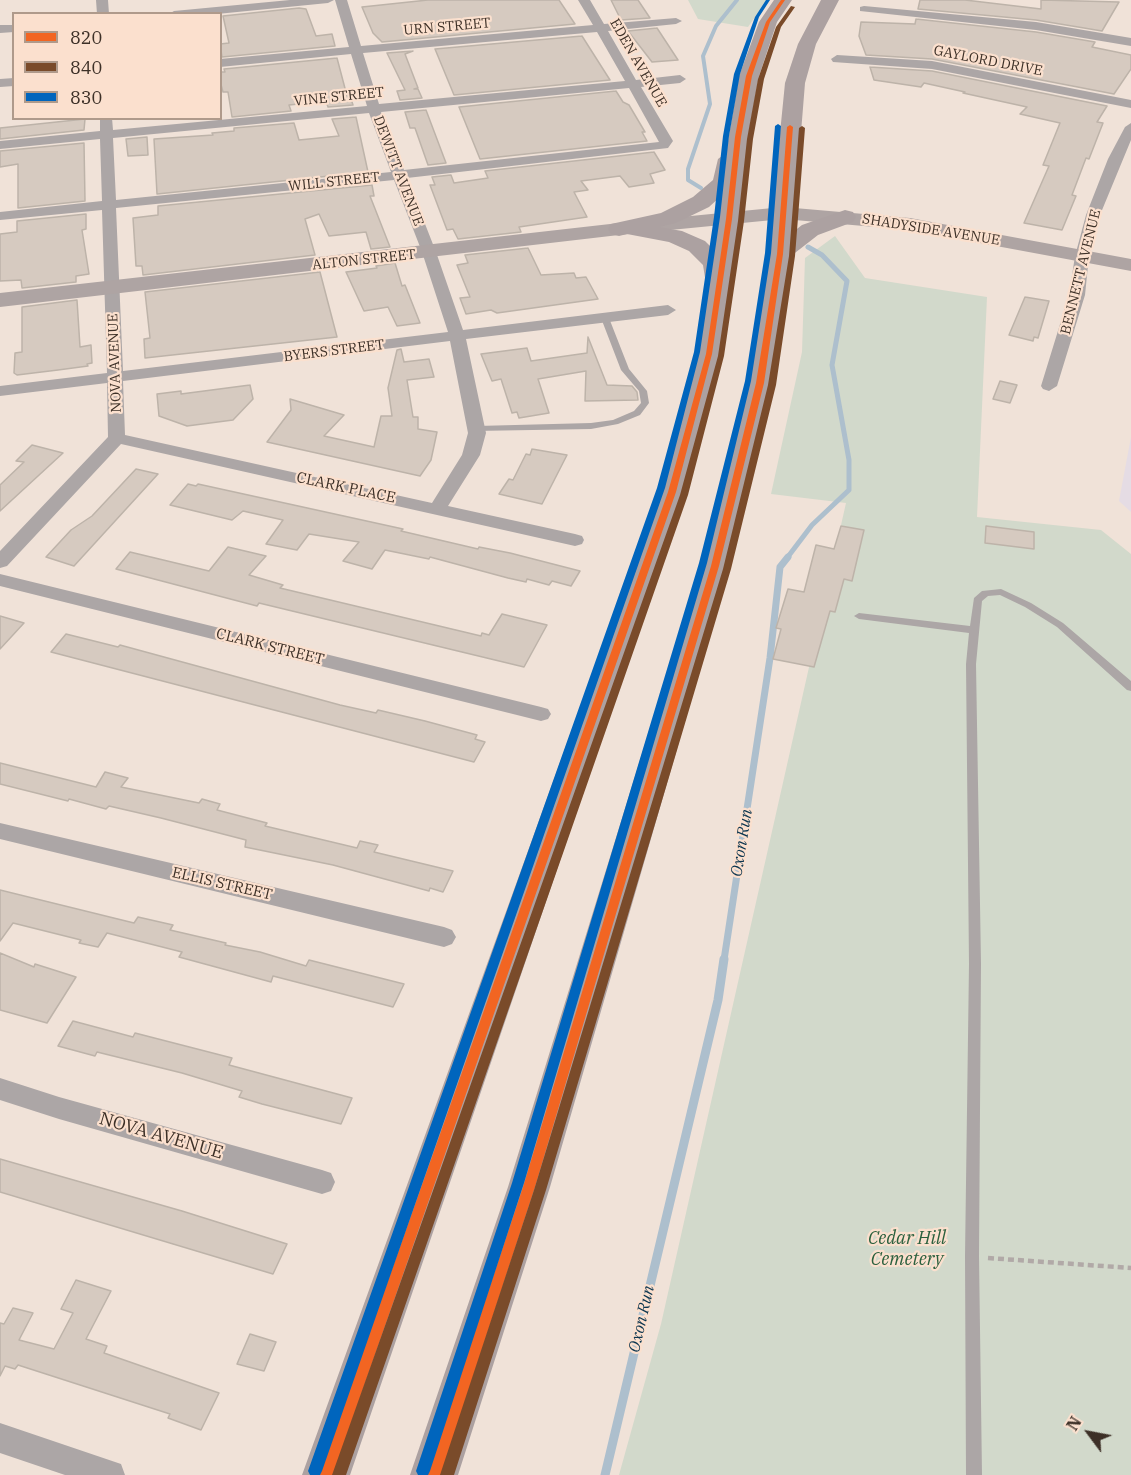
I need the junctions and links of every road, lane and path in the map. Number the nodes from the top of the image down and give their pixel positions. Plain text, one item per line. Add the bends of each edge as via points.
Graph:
1 (328, 0) edge
2 (341, 0) edge
3 (584, 0) edge
4 (783, 0) edge
5 (830, 0) edge
6 (898, 5) edge
7 (864, 9) dead end
8 (196, 12) edge
9 (676, 21) dead end
10 (600, 28) junction
11 (1131, 42) edge
12 (356, 50) junction
13 (837, 59) dead end
14 (222, 63) edge
15 (680, 79) dead end
16 (632, 83) junction
17 (1131, 104) edge
18 (374, 108) junction
19 (741, 117) junction
20 (106, 120) edge
21 (1131, 127) edge
22 (107, 135) junction
23 (666, 141) joint
24 (0, 145) edge
25 (400, 175) junction
26 (785, 196) junction
27 (109, 204) junction
28 (0, 216) edge
29 (845, 218) junction
30 (729, 219) junction
31 (619, 229) junction
32 (429, 252) junction
33 (780, 255) junction
34 (1082, 256) junction
35 (1131, 265) edge
36 (112, 288) junction
37 (718, 297) junction
38 (0, 300) edge
39 (668, 310) dead end
40 (605, 318) junction
41 (457, 336) junction
42 (116, 377) junction
43 (1049, 386) dead end
44 (0, 391) edge
45 (477, 429) junction
46 (117, 438) junction
47 (438, 508) junction
48 (575, 540) dead end
49 (0, 562) edge
50 (0, 579) edge
51 (860, 616) dead end
52 (973, 630) junction
53 (1131, 687) edge
54 (541, 714) dead end
55 (0, 831) edge
56 (444, 937) dead end
57 (0, 1089) edge
58 (322, 1182) dead end
59 (972, 1257) junction
60 (1131, 1268) edge
61 (0, 1438) edge
62 (110, 1475) edge
63 (326, 1475) edge
64 (434, 1475) edge
65 (974, 1475) edge

1 - 8 street
2 - 12 street, DEWITT AVENUE
3 - 10 street, EDEN AVENUE
4 - 19 highway via 768,22
5 - 26 highway via 807,44 795,83
6 - 7 street
6 - 11 street
9 - 10 street, URN STREET
10 - 12 street, URN STREET
10 - 16 street, EDEN AVENUE
12 - 14 street, URN STREET
12 - 18 street, DEWITT AVENUE
13 - 17 street, GAYLORD DRIVE via 932,65
15 - 16 street, VINE STREET
16 - 18 street, VINE STREET
16 - 23 street, EDEN AVENUE
18 - 22 street, VINE STREET
18 - 25 street, DEWITT AVENUE
19 - 30 highway
19 - 31 highway via 726,175 713,194 668,218
20 - 22 street, NOVA AVENUE
21 - 34 street, BENNETT AVENUE via 1104,186
22 - 24 street, VINE STREET
22 - 27 street, NOVA AVENUE
23 - 25 street, WILL STREET via 656,147
25 - 27 street, WILL STREET
25 - 32 street, DEWITT AVENUE
26 - 29 street, SHADYSIDE AVENUE
26 - 29 highway
26 - 30 street, SHADYSIDE AVENUE
26 - 33 highway
27 - 28 street, WILL STREET
27 - 36 street, NOVA AVENUE
29 - 33 highway via 810,230
29 - 34 street, SHADYSIDE AVENUE via 910,224
30 - 31 street, ALTON STREET
30 - 37 highway
31 - 32 street, ALTON STREET
31 - 37 highway via 674,236 697,246 714,264
32 - 36 street, ALTON STREET
32 - 41 street, DEWITT AVENUE
33 - 64 highway via 760,383 715,566 529,1187
34 - 35 street, SHADYSIDE AVENUE
34 - 43 street, BENNETT AVENUE via 1077,296
36 - 38 street, ALTON STREET
36 - 42 street, NOVA AVENUE
37 - 63 highway via 709,354 672,492
39 - 40 street, BYERS STREET
40 - 41 street, BYERS STREET
40 - 45 lane via 626,370 643,391 645,403 637,413 591,426
41 - 42 street, BYERS STREET
41 - 45 street, DEWITT AVENUE
42 - 44 street, BYERS STREET
42 - 46 street, NOVA AVENUE
45 - 47 street, DEWITT AVENUE via 471,455
46 - 47 street, CLARK PLACE
46 - 49 street
47 - 48 street, CLARK PLACE
50 - 54 street, CLARK STREET
51 - 52 lane
52 - 53 lane via 977,600 986,593 1001,592 1060,625
52 - 59 lane
55 - 56 street, ELLIS STREET
57 - 58 street, NOVA AVENUE
59 - 60 path
59 - 65 lane
61 - 62 street

